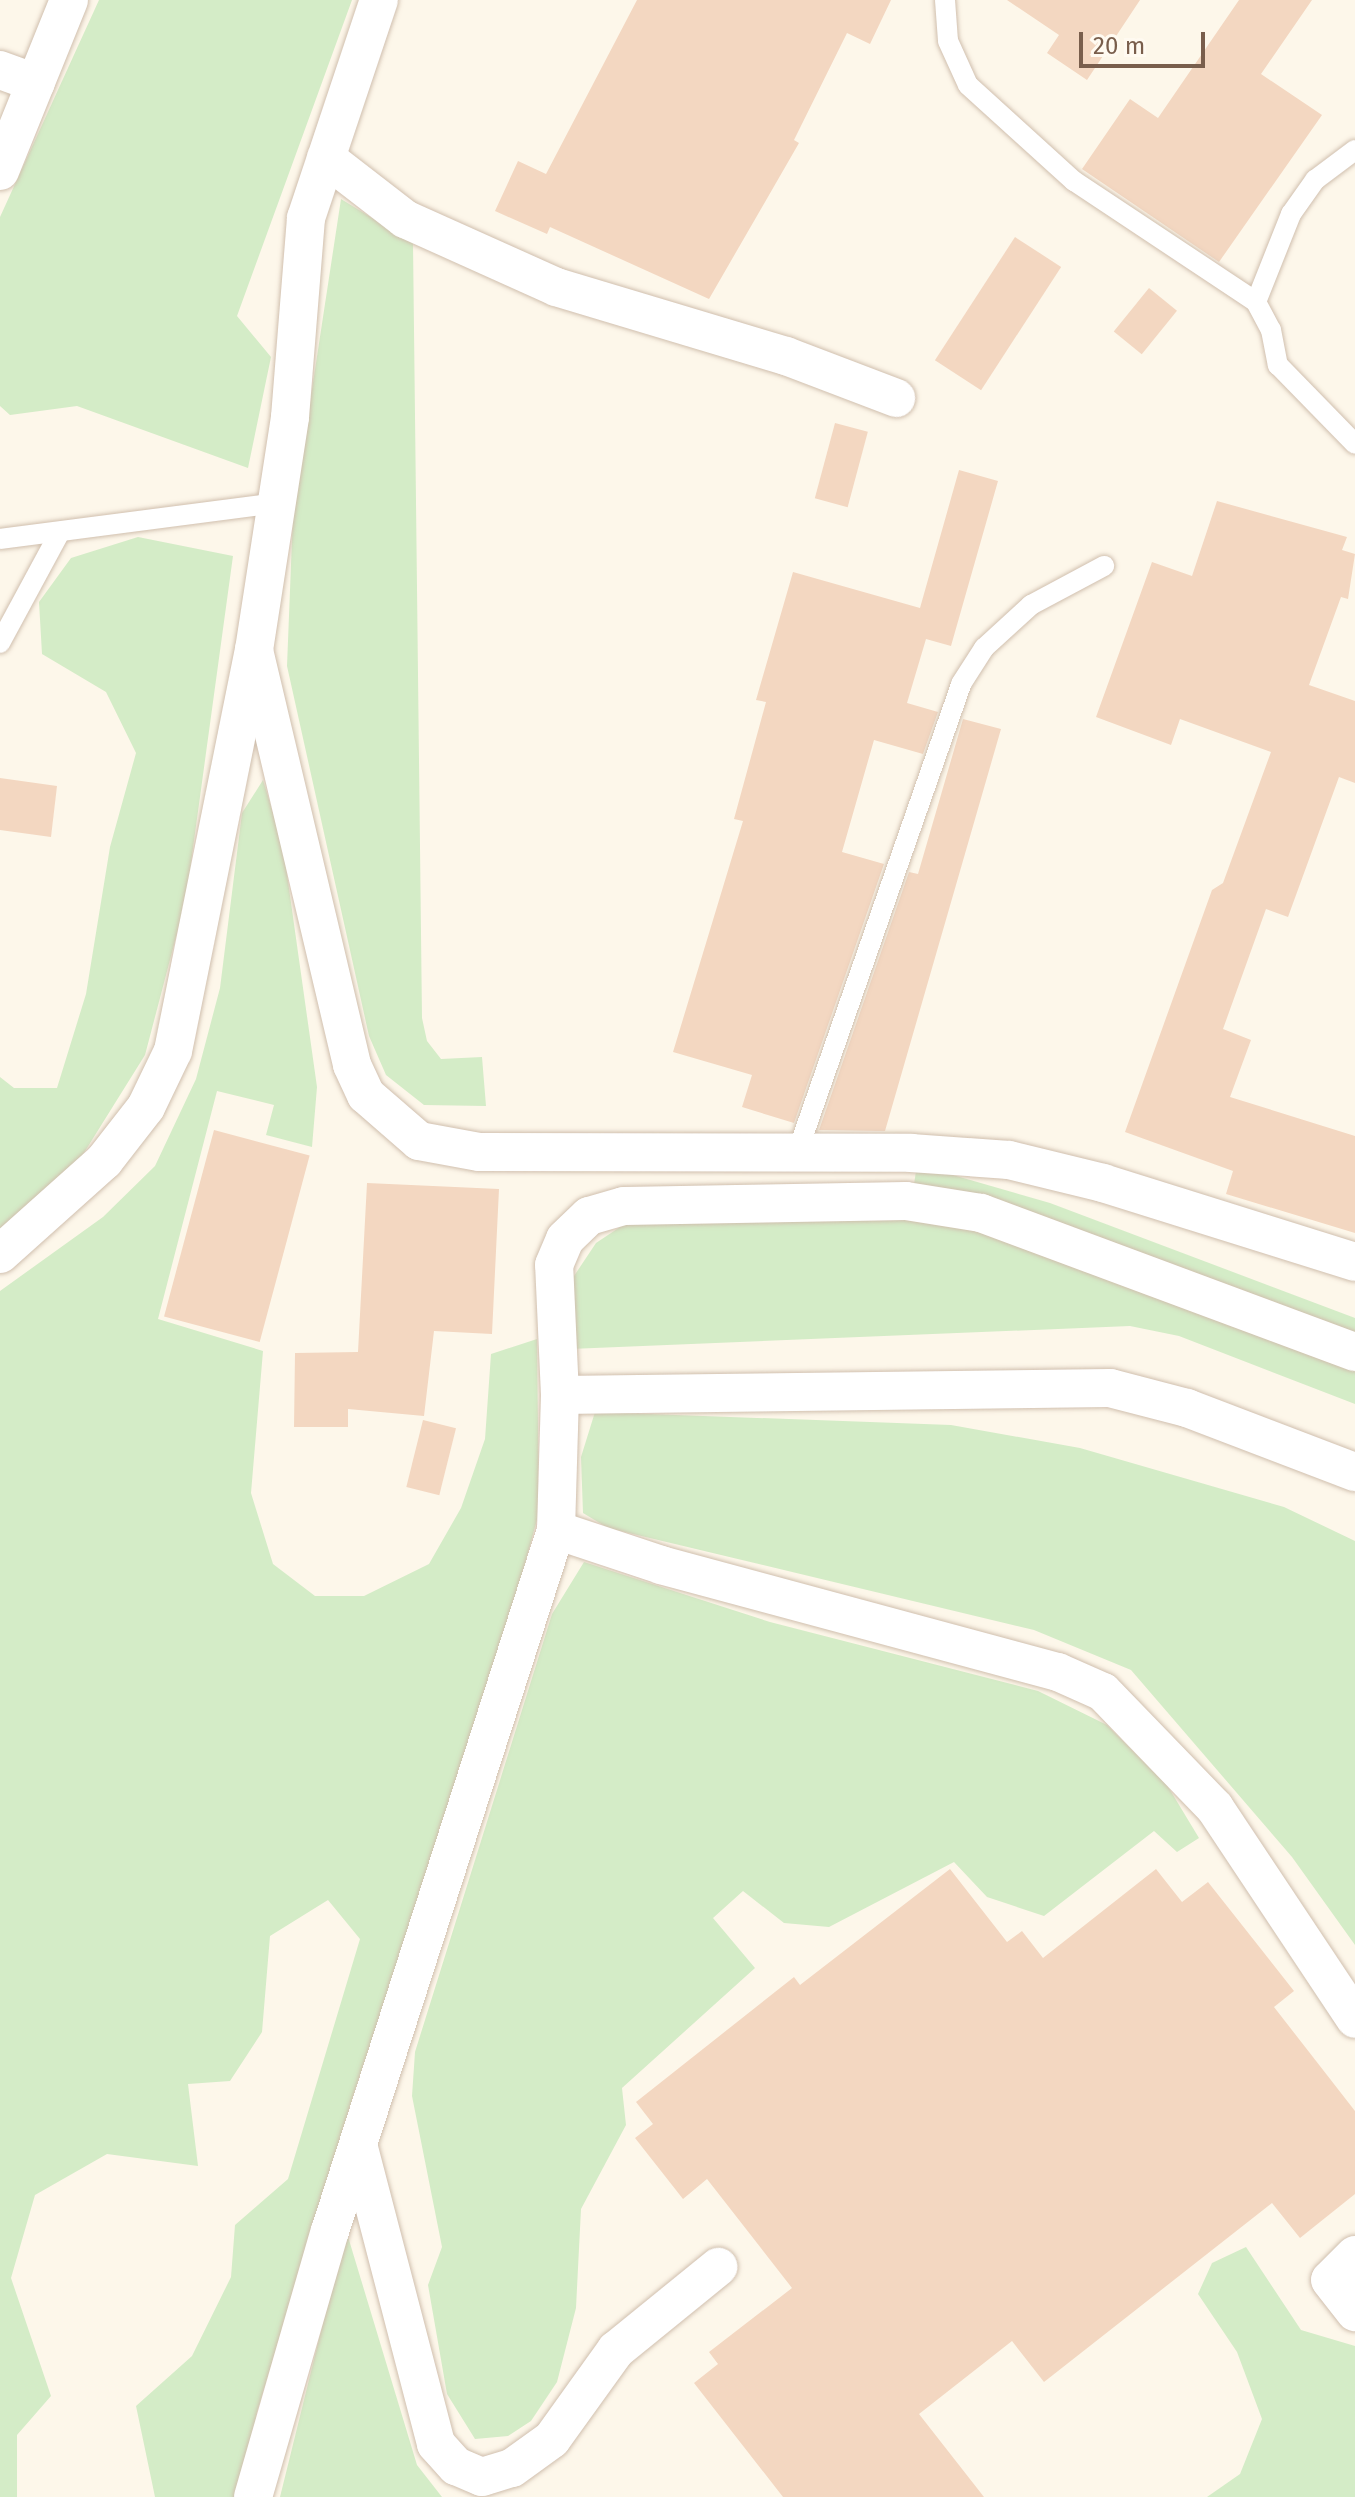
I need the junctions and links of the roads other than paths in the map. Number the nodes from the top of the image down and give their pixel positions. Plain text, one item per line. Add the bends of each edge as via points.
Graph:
1 (69, 0) edge
2 (379, 0) edge
3 (945, 0) edge
4 (0, 70) edge
5 (36, 83) junction
6 (1355, 150) edge
7 (326, 158) junction
8 (0, 171) edge
9 (1256, 302) junction
10 (896, 398) dead end
11 (1355, 444) edge
12 (276, 503) junction
13 (60, 532) junction
14 (0, 539) edge
15 (1104, 566) dead end
16 (0, 643) edge
17 (254, 650) junction
18 (797, 1153) junction
19 (0, 1254) edge
20 (1355, 1262) edge
21 (1355, 1352) edge
22 (560, 1395) junction
23 (1355, 1472) edge
24 (556, 1530) junction
25 (1355, 2019) edge
26 (359, 2148) junction
27 (1355, 2255) edge
28 (718, 2267) dead end
29 (1355, 2312) edge
30 (253, 2497) edge

1 - 5 street
2 - 7 street
3 - 9 lane via 948,41 968,85 1010,126 1074,181
4 - 5 street
5 - 8 street
6 - 9 lane via 1315,180 1291,214
7 - 10 street via 405,219 556,287 786,356
7 - 12 street via 306,218 290,417
9 - 11 lane via 1271,330 1278,365
12 - 13 lane
12 - 17 street
13 - 14 lane
13 - 16 lane
15 - 18 lane via 1031,605 984,648 961,684
17 - 18 street via 340,1027 366,1095 387,1119 419,1141 448,1149
17 - 19 street via 173,1051 146,1107 104,1161
18 - 20 street via 1009,1160 1103,1183
21 - 22 street via 981,1213 906,1201 624,1206 589,1216 565,1239 554,1265
22 - 23 street via 1110,1388 1187,1408
22 - 24 street
24 - 25 street via 661,1565 1058,1672 1103,1692 1215,1808
24 - 26 street
26 - 28 street via 436,2444 456,2466 482,2477 512,2468 552,2439 616,2350
26 - 30 street
27 - 29 street via 1330,2280

